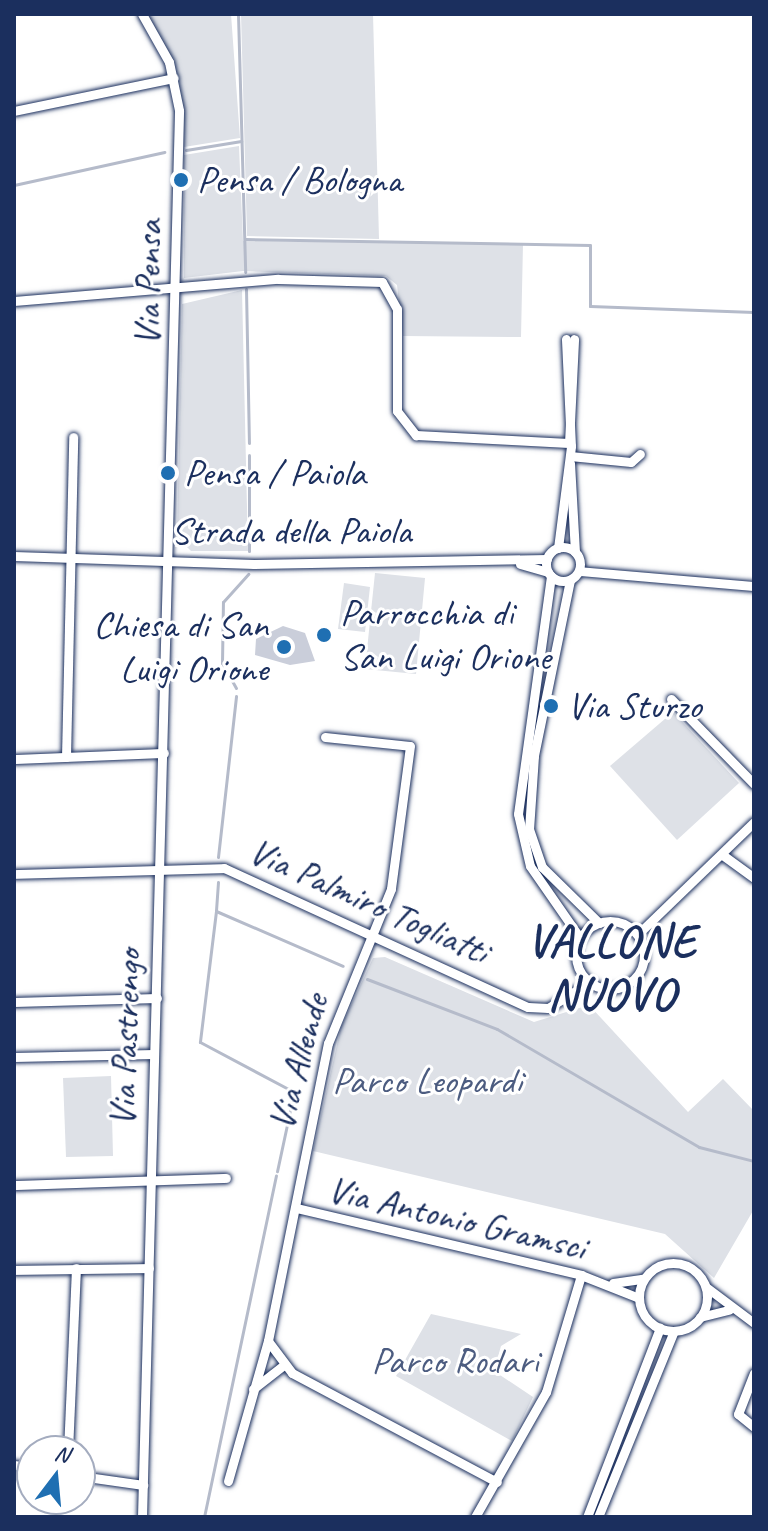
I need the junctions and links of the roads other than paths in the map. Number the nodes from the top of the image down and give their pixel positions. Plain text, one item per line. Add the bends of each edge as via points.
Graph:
1 (142, 14) edge
2 (174, 78) junction
3 (14, 111) edge
4 (178, 290) junction
5 (14, 301) edge
6 (570, 339) dead end
7 (73, 437) dead end
8 (569, 443) junction
9 (640, 454) dead end
10 (570, 460) junction
11 (558, 548) junction
12 (577, 555) junction
13 (14, 556) edge
14 (69, 557) junction
15 (547, 559) junction
16 (170, 561) junction
17 (513, 562) junction
18 (612, 569) junction
19 (579, 571) junction
20 (549, 574) junction
21 (570, 580) junction
22 (754, 586) edge
23 (671, 699) dead end
24 (325, 737) dead end
25 (164, 753) junction
26 (66, 757) junction
27 (14, 759) edge
28 (754, 784) edge
29 (754, 822) edge
30 (724, 856) junction
31 (160, 868) junction
32 (14, 874) edge
33 (754, 878) edge
34 (599, 923) junction
35 (638, 934) junction
36 (374, 935) junction
37 (580, 938) junction
38 (590, 982) junction
39 (157, 998) junction
40 (14, 1002) edge
41 (154, 1054) junction
42 (14, 1057) edge
43 (226, 1178) dead end
44 (151, 1181) junction
45 (14, 1185) edge
46 (296, 1208) junction
47 (76, 1268) junction
48 (149, 1268) junction
49 (14, 1270) edge
50 (581, 1275) junction
51 (643, 1279) junction
52 (606, 1284) junction
53 (706, 1287) junction
54 (639, 1298) junction
55 (729, 1310) junction
56 (700, 1317) junction
57 (754, 1323) edge
58 (660, 1328) junction
59 (674, 1331) junction
60 (268, 1341) junction
61 (282, 1366) junction
62 (754, 1373) edge
63 (253, 1389) junction
64 (754, 1427) edge
65 (69, 1435) edge
66 (96, 1478) edge
67 (228, 1481) dead end
68 (497, 1482) junction
69 (143, 1485) junction
70 (142, 1517) edge
71 (475, 1517) edge
72 (587, 1517) edge
73 (598, 1517) edge

1 - 2 street, Via Pensa
2 - 3 street
2 - 4 street, Via Pensa
4 - 5 street
4 - 8 street via 278,279 382,282 397,309 397,411 416,435
4 - 16 street, Via Pensa
6 - 8 street
7 - 14 street
8 - 10 street
9 - 10 street via 631,462
10 - 11 street
10 - 12 street
11 - 12 street
11 - 15 street
12 - 18 street
12 - 19 street
13 - 14 street, Strada della Paiola
14 - 16 street, Strada della Paiola
14 - 26 street
15 - 17 street, Strada della Paiola
15 - 20 street
16 - 17 street, Strada della Paiola
16 - 25 street, Via Pastrengo
17 - 20 street, Strada della Paiola
18 - 19 street
18 - 22 street
19 - 21 street
20 - 21 street
20 - 37 street via 518,814 530,866
21 - 34 street via 534,756 529,829 542,867
23 - 28 street
24 - 36 street, Via Allende via 410,746 391,889
25 - 26 street
25 - 31 street, Via Pastrengo
26 - 27 street
29 - 30 street
30 - 33 street
30 - 35 street via 707,863
31 - 32 street, Via Palmiro Togliatti
31 - 36 street, Via Palmiro Togliatti via 235,871
31 - 39 street, Via Pastrengo
34 - 35 street via 620,922
34 - 37 street
35 - 38 street via 645,958 635,980 613,989
36 - 38 street, Via Palmiro Togliatti via 528,1007 548,1008
36 - 46 street, Via Allende via 328,1043
37 - 38 street via 577,962
39 - 40 street
39 - 41 street, Via Pastrengo
41 - 42 street
41 - 44 street, Via Pastrengo
43 - 44 street
44 - 45 street
44 - 48 street, Via Pastrengo
46 - 50 street, Via Antonio Gramsci
46 - 60 street, Via Allende
47 - 48 street
47 - 49 street
47 - 65 street
48 - 69 street, Via Pastrengo
50 - 52 street, Via Antonio Gramsci
50 - 68 street via 546,1392
51 - 52 street, Via Antonio Gramsci
51 - 53 street via 674,1263 691,1268
51 - 54 street
52 - 54 street, Via Antonio Gramsci
53 - 55 street
53 - 56 street
54 - 58 street
55 - 56 street
55 - 57 street
56 - 59 street
58 - 59 street
58 - 72 street
59 - 73 street
60 - 61 street
60 - 63 street, Via Allende
61 - 63 street
61 - 68 street
62 - 64 street via 738,1414
63 - 67 street, Via Allende
66 - 69 street
68 - 71 street
69 - 70 street, Via Pastrengo

